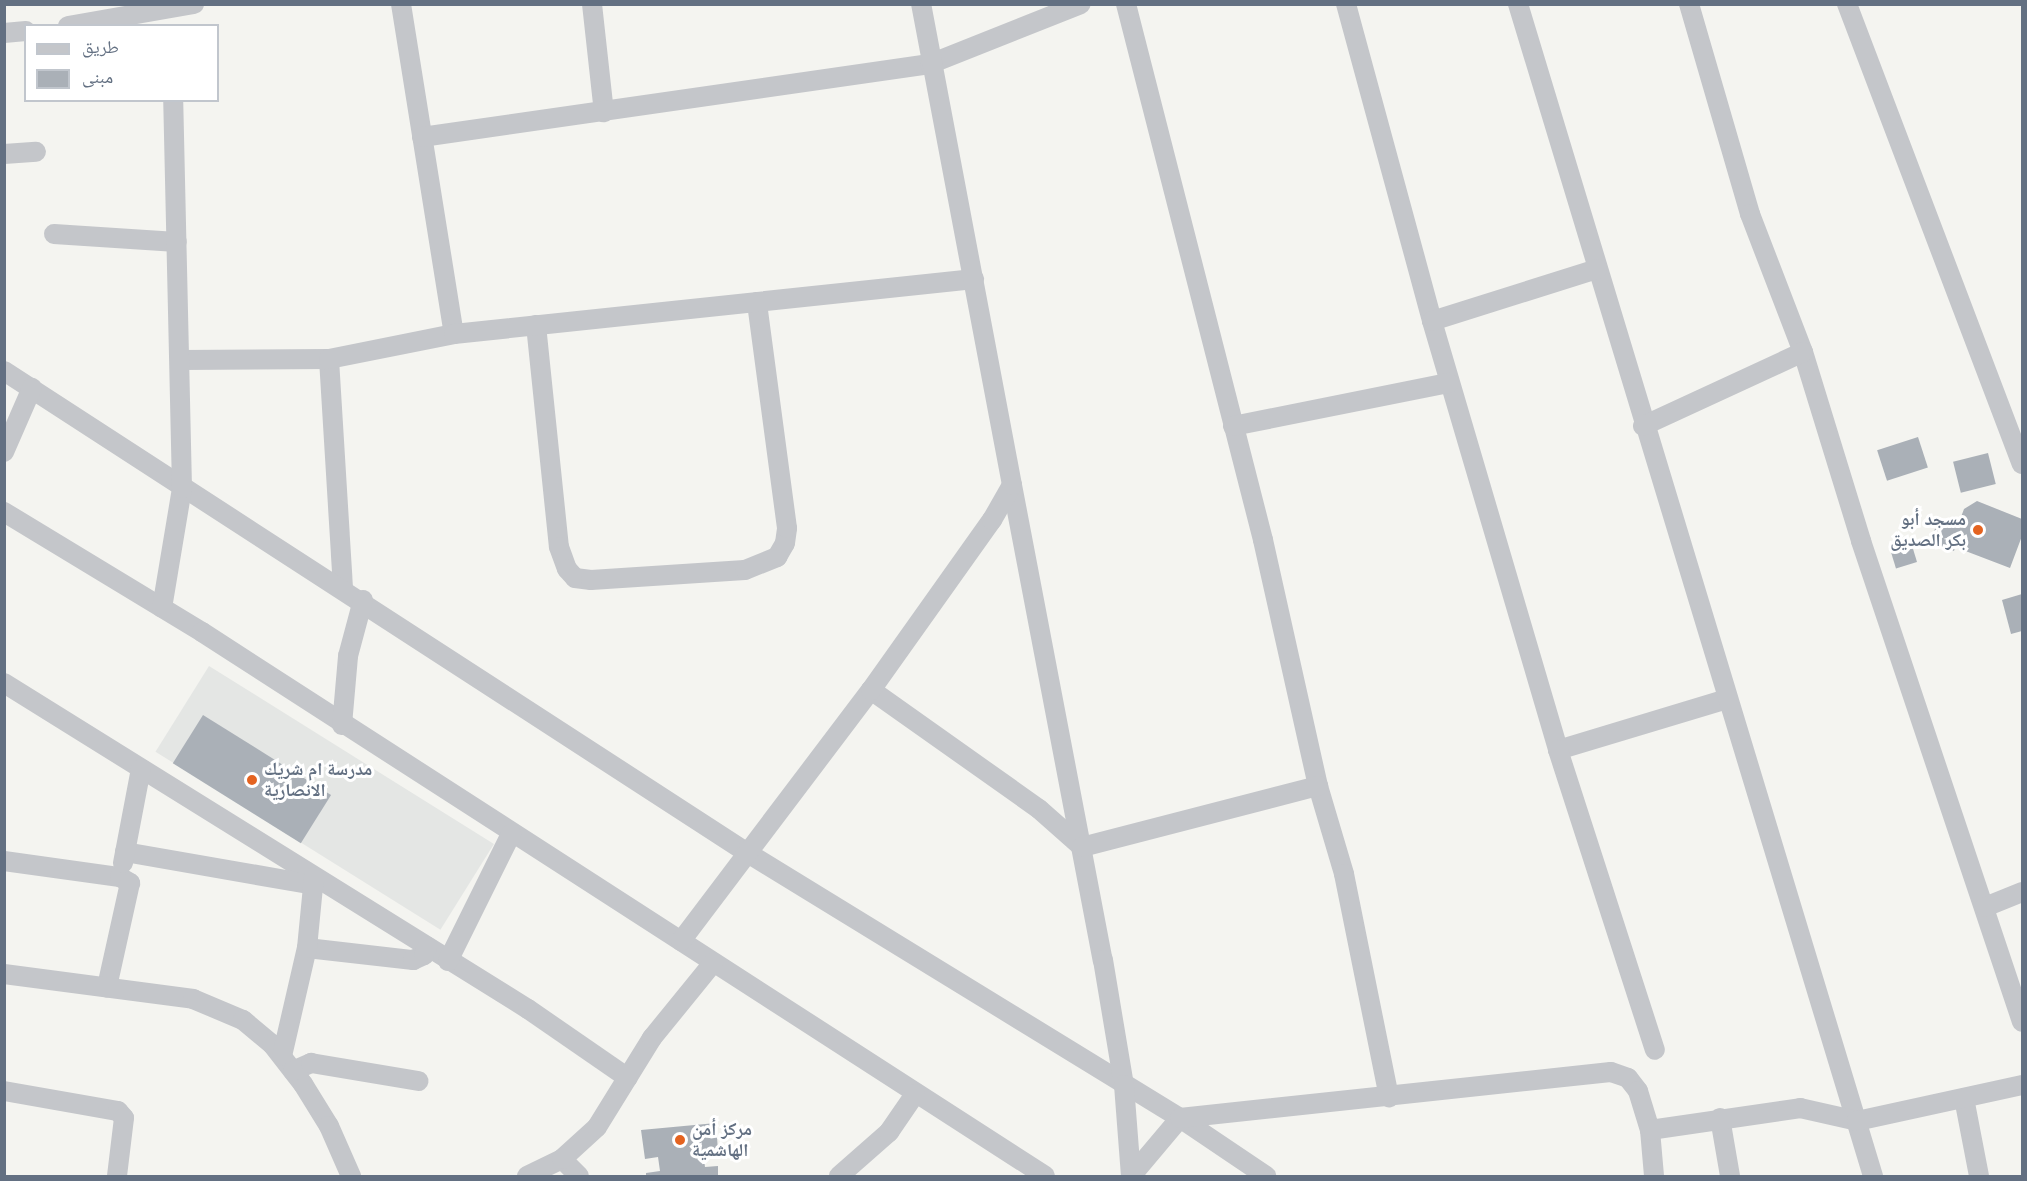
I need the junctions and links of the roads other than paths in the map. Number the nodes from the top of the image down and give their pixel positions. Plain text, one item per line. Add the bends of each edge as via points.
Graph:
1 (194, 4) edge
2 (401, 4) edge
3 (592, 4) edge
4 (921, 4) edge
5 (1081, 4) edge
6 (1126, 4) edge
7 (1346, 4) edge
8 (1518, 4) edge
9 (1689, 4) edge
10 (1847, 4) edge
11 (166, 19) edge
12 (96, 24) edge
13 (24, 31) edge
14 (4, 33) edge
15 (930, 64) junction
16 (173, 102) edge
17 (604, 112) junction
18 (422, 137) junction
19 (36, 152) dead end
20 (4, 154) edge
21 (54, 234) dead end
22 (177, 242) junction
23 (1597, 269) junction
24 (974, 279) junction
25 (757, 302) junction
26 (1432, 321) junction
27 (536, 325) junction
28 (454, 334) junction
29 (1803, 352) junction
30 (329, 359) junction
31 (182, 360) junction
32 (4, 371) edge
33 (1449, 383) junction
34 (32, 388) junction
35 (1233, 426) junction
36 (1643, 426) junction
37 (4, 452) edge
38 (2022, 464) edge
39 (1012, 485) junction
40 (183, 488) junction
41 (4, 512) edge
42 (343, 587) junction
43 (363, 600) junction
44 (162, 608) junction
45 (4, 683) edge
46 (871, 690) junction
47 (1727, 699) junction
48 (342, 725) junction
49 (1558, 750) junction
50 (141, 768) junction
51 (1318, 786) junction
52 (511, 834) junction
53 (1082, 847) junction
54 (125, 852) junction
55 (746, 852) junction
56 (4, 861) edge
57 (120, 877) junction
58 (314, 881) junction
59 (2022, 892) edge
60 (1985, 907) junction
61 (681, 941) junction
62 (427, 946) junction
63 (307, 948) junction
64 (448, 961) junction
65 (713, 963) junction
66 (4, 974) edge
67 (107, 987) junction
68 (2022, 1022) edge
69 (1655, 1050) dead end
70 (288, 1063) junction
71 (628, 1078) junction
72 (418, 1081) dead end
73 (1124, 1085) junction
74 (2022, 1085) edge
75 (4, 1091) edge
76 (915, 1094) junction
77 (1389, 1098) junction
78 (1964, 1098) junction
79 (1180, 1118) junction
80 (1720, 1118) junction
81 (1857, 1121) junction
82 (1650, 1130) junction
83 (562, 1159) junction
84 (117, 1176) edge
85 (351, 1176) edge
86 (527, 1176) edge
87 (579, 1176) edge
88 (839, 1176) edge
89 (1045, 1176) edge
90 (1132, 1176) edge
91 (1266, 1176) edge
92 (1654, 1176) edge
93 (1730, 1176) edge
94 (1872, 1176) edge
95 (1979, 1176) edge

1 - 11 street
2 - 18 street
3 - 17 street
4 - 15 street
5 - 15 street
6 - 35 street
7 - 26 street
8 - 23 street
9 - 29 street via 1750,214
10 - 38 street
11 - 12 street
13 - 14 street
15 - 17 street
15 - 24 street
16 - 22 street
17 - 18 street
18 - 28 street
19 - 20 street
21 - 22 street
22 - 31 street
23 - 26 street
23 - 36 street
24 - 25 street
24 - 39 street
25 - 27 street
25 - 27 street via 787,528 777,557 744,570 575,579 560,547
26 - 33 street
27 - 28 street
28 - 30 street
29 - 36 street
29 - 60 street via 1861,541
30 - 31 street
30 - 42 street
31 - 40 street
32 - 34 street
33 - 35 street
33 - 49 street
34 - 37 street
34 - 40 street via 103,431
35 - 51 street
36 - 47 street
39 - 46 street via 997,513
39 - 53 street
40 - 42 street
40 - 44 street
41 - 44 street
42 - 43 street
43 - 48 street via 348,656
43 - 55 street
44 - 48 street
45 - 50 street
46 - 53 street via 1038,809
46 - 55 street
47 - 49 street
47 - 81 street
48 - 52 street
49 - 69 street
50 - 54 street
50 - 58 street
51 - 53 street
51 - 77 street via 1344,874
52 - 61 street
52 - 64 street
53 - 73 street
54 - 57 street
54 - 58 street
55 - 61 street
55 - 73 street
56 - 57 street
57 - 67 street via 128,880 130,887
58 - 62 street
58 - 63 street
59 - 60 street
60 - 68 street
61 - 65 street
62 - 63 street via 424,955 413,960
62 - 64 street
63 - 70 street
64 - 71 street
65 - 71 street via 652,1038
65 - 76 street
66 - 67 street
67 - 70 street via 194,999 221,1009 261,1033
70 - 72 street via 310,1063
70 - 85 street via 329,1126
71 - 83 street via 597,1127
73 - 79 street
73 - 90 street
74 - 78 street
75 - 84 street via 118,1111 124,1118
76 - 88 street via 889,1132
76 - 89 street
77 - 79 street
77 - 82 street via 1611,1072 1629,1078 1638,1091
78 - 81 street
78 - 95 street
79 - 90 street
79 - 91 street
80 - 81 street via 1800,1108
80 - 82 street
80 - 93 street
81 - 94 street
82 - 92 street
83 - 86 street
83 - 87 street

